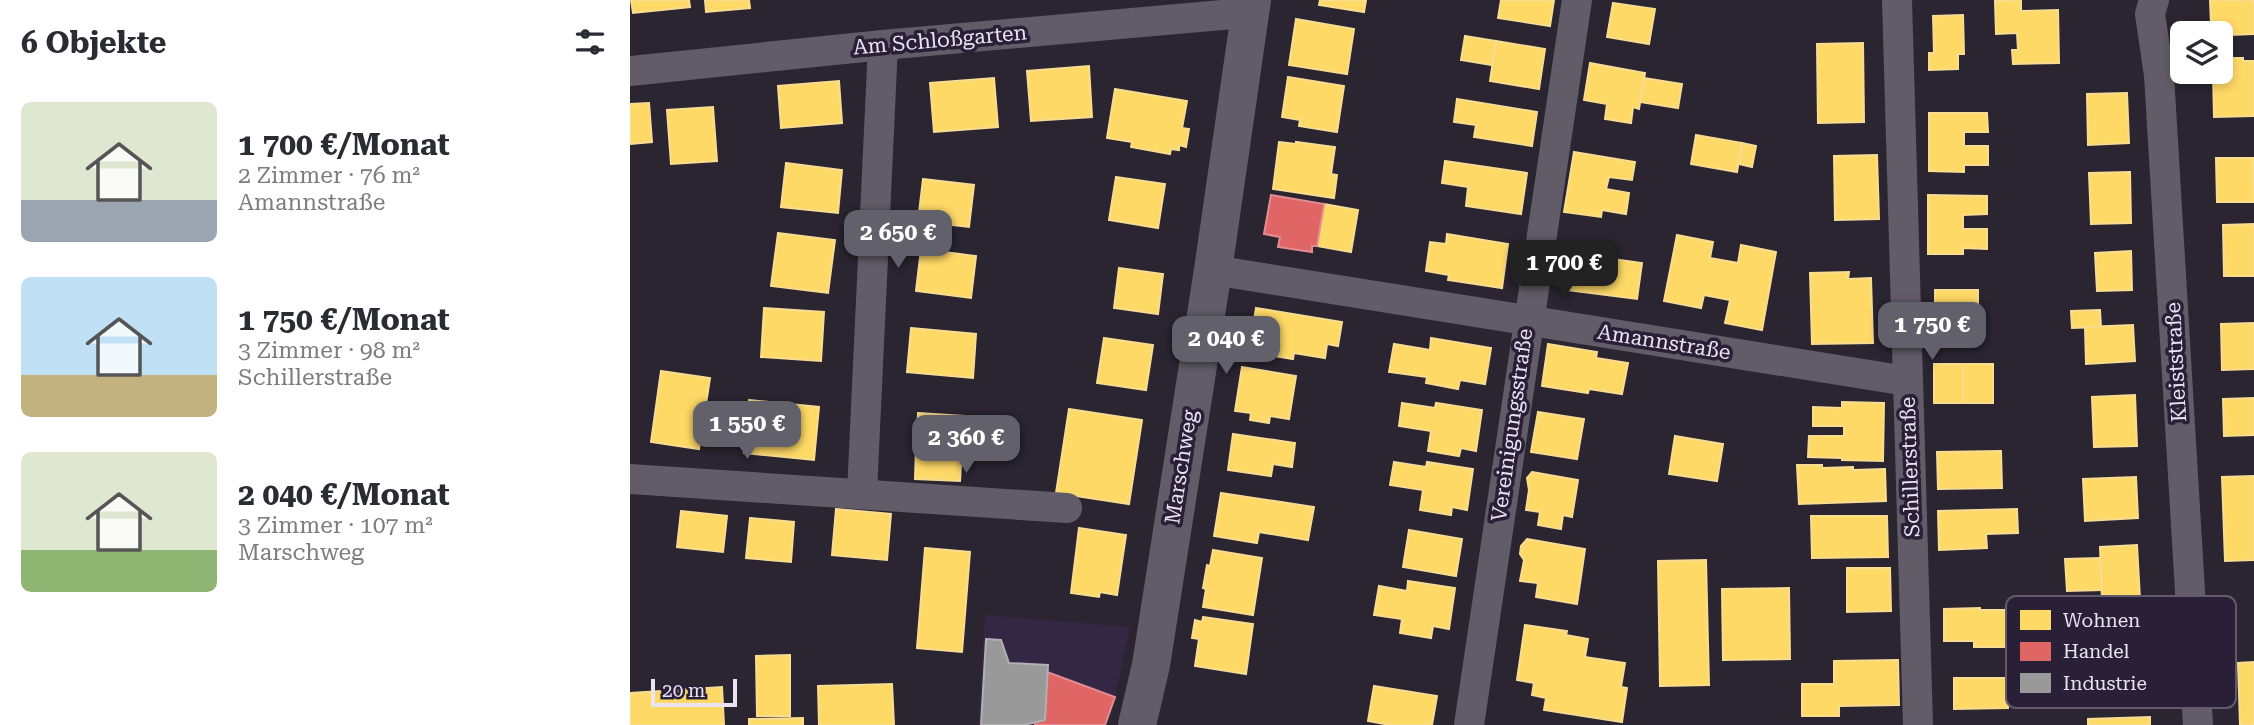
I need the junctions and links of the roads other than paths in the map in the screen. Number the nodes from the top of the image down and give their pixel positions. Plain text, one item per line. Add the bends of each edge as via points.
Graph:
1 (1577, 0) edge
2 (1897, 0) edge
3 (2154, 0) edge
4 (1251, 8) edge
5 (883, 45) junction
6 (630, 71) edge
7 (1213, 270) junction
8 (1528, 320) junction
9 (1907, 381) junction
10 (630, 479) edge
11 (862, 493) junction
12 (1067, 508) dead end
13 (2190, 596) edge
14 (1137, 725) edge
15 (1469, 725) edge
16 (1918, 725) edge

1 - 8 street, Vereinigungsstraße
2 - 9 street, Schillerstraße
3 - 13 street, Kleiststraße via 2150,14 2160,75
4 - 5 street, Am Schloßgarten via 1219,15
4 - 7 street, Marschweg
5 - 6 street, Am Schloßgarten
5 - 11 street
7 - 8 street, Amannstraße
7 - 14 street, Marschweg via 1151,665
8 - 9 street, Amannstraße
8 - 15 street, Vereinigungsstraße
9 - 16 street, Schillerstraße
10 - 11 street
11 - 12 street

